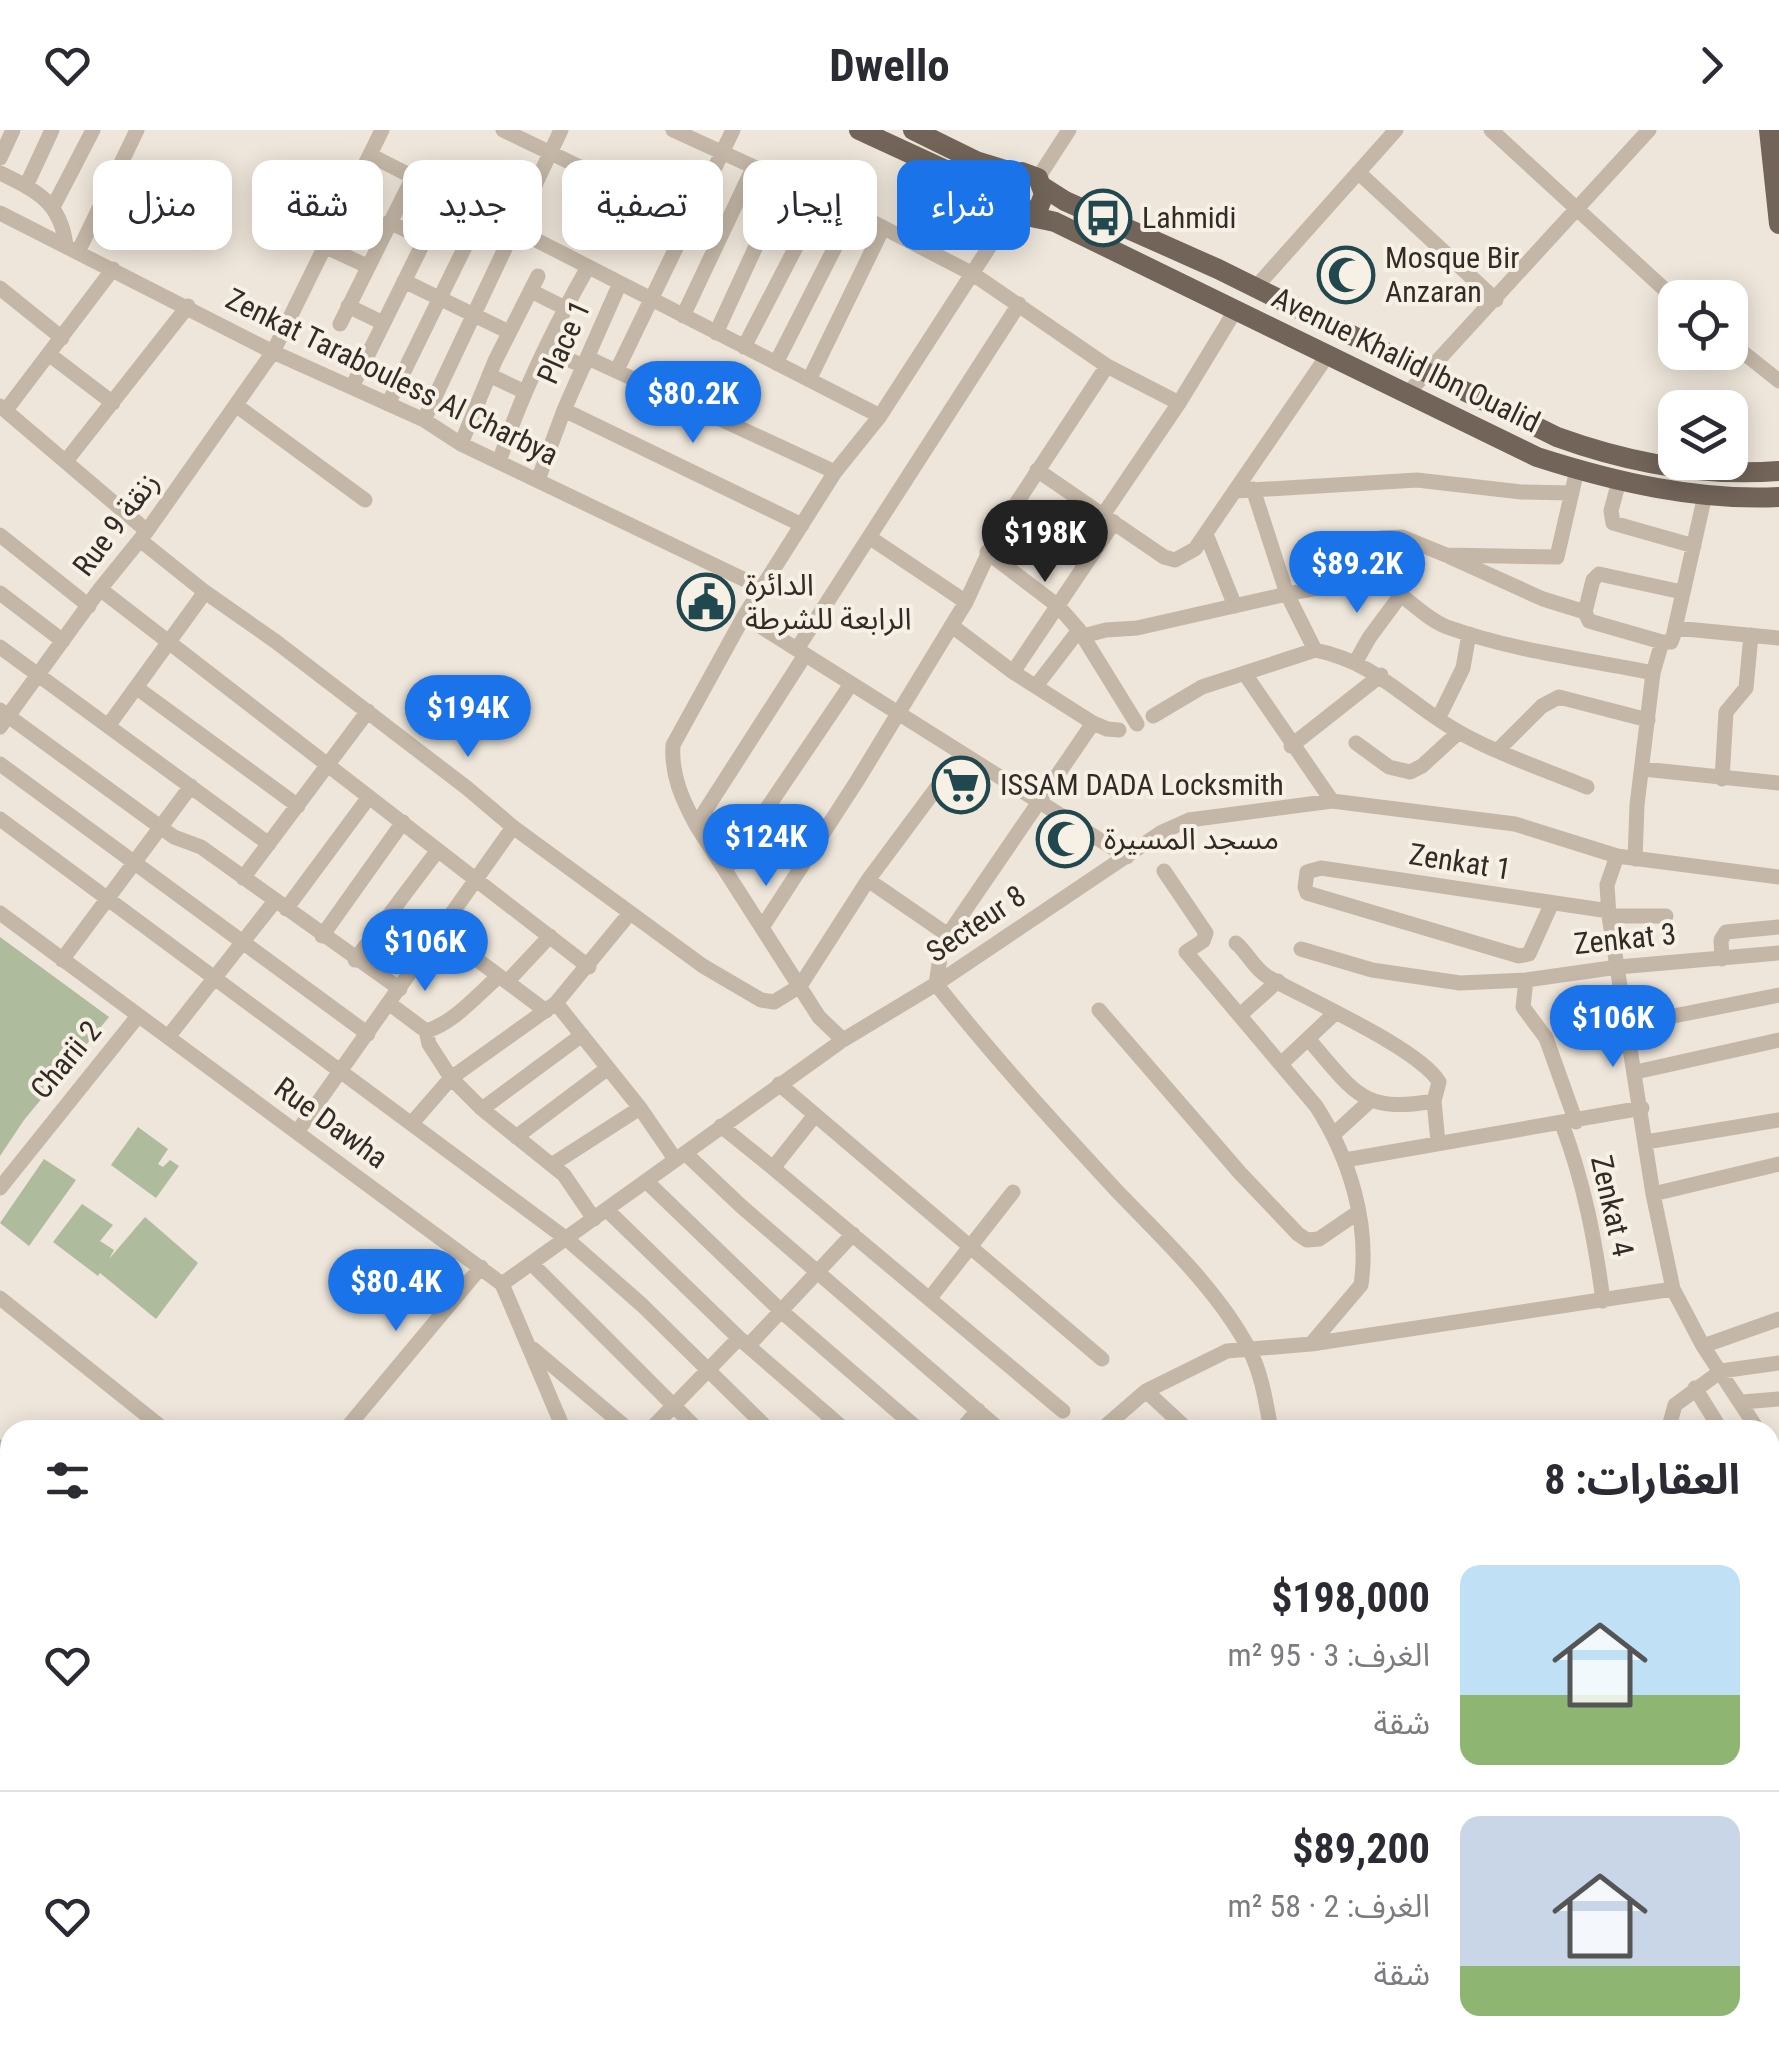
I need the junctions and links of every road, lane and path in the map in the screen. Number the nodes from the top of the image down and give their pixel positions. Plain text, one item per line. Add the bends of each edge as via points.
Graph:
1 (13, 130) edge
2 (52, 130) edge
3 (92, 130) edge
4 (137, 130) edge
5 (382, 130) edge
6 (503, 130) edge
7 (561, 130) edge
8 (673, 130) edge
9 (734, 130) edge
10 (859, 130) edge
11 (913, 130) edge
12 (1070, 130) edge
13 (1396, 130) edge
14 (1491, 130) edge
15 (1649, 130) edge
16 (1769, 130) edge
17 (723, 152) junction
18 (551, 153) junction
19 (370, 155) junction
20 (0, 158) edge
21 (368, 160) edge
22 (566, 160) edge
23 (719, 160) edge
24 (924, 160) edge
25 (976, 160) edge
26 (743, 163) edge
27 (403, 172) edge
28 (1358, 172) junction
29 (0, 173) edge
30 (542, 173) edge
31 (1030, 174) edge
32 (1040, 183) junction
33 (26, 186) junction
34 (743, 189) edge
35 (403, 195) edge
36 (53, 207) junction
37 (1030, 208) edge
38 (1577, 210) junction
39 (0, 214) edge
40 (1030, 214) edge
41 (389, 222) junction
42 (1779, 224) edge
43 (877, 225) edge
44 (883, 228) junction
45 (403, 229) edge
46 (542, 243) edge
47 (72, 249) junction
48 (324, 250) edge
49 (334, 250) edge
50 (420, 250) edge
51 (464, 250) edge
52 (506, 250) edge
53 (675, 250) edge
54 (754, 250) edge
55 (794, 250) edge
56 (834, 250) edge
57 (988, 250) edge
58 (366, 266) junction
59 (588, 267) junction
60 (113, 269) junction
61 (973, 274) junction
62 (404, 282) junction
63 (620, 284) junction
64 (1658, 284) edge
65 (1256, 287) junction
66 (0, 288) edge
67 (441, 297) junction
68 (651, 299) junction
69 (1496, 300) junction
70 (1019, 304) junction
71 (188, 306) junction
72 (348, 306) junction
73 (564, 308) junction
74 (1235, 311) junction
75 (475, 314) junction
76 (684, 316) junction
77 (340, 324) dead end
78 (383, 324) junction
79 (509, 332) junction
80 (716, 333) junction
81 (62, 338) junction
82 (744, 347) junction
83 (545, 350) junction
84 (273, 352) junction
85 (50, 355) junction
86 (1328, 356) junction
87 (1748, 356) edge
88 (586, 362) junction
89 (776, 364) junction
90 (1108, 366) junction
91 (618, 370) junction
92 (1428, 374) junction
93 (489, 375) junction
94 (810, 380) junction
95 (1779, 381) edge
96 (352, 387) junction
97 (526, 392) junction
98 (1407, 394) junction
99 (113, 403) junction
100 (1179, 403) junction
101 (388, 404) junction
102 (238, 406) junction
103 (3, 408) edge
104 (564, 410) junction
105 (880, 416) junction
106 (424, 420) junction
107 (461, 444) junction
108 (66, 461) junction
109 (499, 462) junction
110 (1037, 470) junction
111 (1577, 470) junction
112 (1779, 471) edge
113 (836, 472) junction
114 (538, 480) junction
115 (1619, 480) junction
116 (1244, 490) junction
117 (1572, 492) junction
118 (1706, 495) junction
119 (1779, 497) edge
120 (365, 500) dead end
121 (1108, 519) junction
122 (802, 525) junction
123 (1206, 534) junction
124 (0, 535) edge
125 (144, 535) junction
126 (869, 538) junction
127 (1694, 546) junction
128 (987, 552) junction
129 (1446, 555) junction
130 (1341, 582) junction
131 (762, 588) junction
132 (100, 589) junction
133 (205, 592) junction
134 (1682, 592) junction
135 (0, 593) edge
136 (1287, 594) junction
137 (1400, 596) junction
138 (966, 602) junction
139 (88, 606) junction
140 (1058, 606) junction
141 (1235, 606) junction
142 (1585, 612) junction
143 (744, 616) junction
144 (952, 626) junction
145 (1675, 628) junction
146 (1080, 633) junction
147 (1470, 634) junction
148 (1751, 635) junction
149 (1779, 638) edge
150 (64, 641) junction
151 (169, 641) junction
152 (1662, 642) junction
153 (0, 647) edge
154 (1315, 650) junction
155 (801, 652) junction
156 (1355, 663) junction
157 (1014, 672) junction
158 (1654, 673) junction
159 (1244, 674) junction
160 (38, 675) junction
161 (1381, 675) junction
162 (852, 684) junction
163 (1036, 686) junction
164 (138, 688) junction
165 (368, 711) junction
166 (898, 713) junction
167 (1153, 716) dead end
168 (3, 718) edge
169 (1438, 719) junction
170 (1648, 720) junction
171 (1093, 723) junction
172 (1137, 724) dead end
173 (108, 726) junction
174 (1119, 730) dead end
175 (1459, 732) junction
176 (1356, 743) dead end
177 (1291, 746) junction
178 (1498, 750) junction
179 (961, 755) junction
180 (0, 764) edge
181 (328, 766) junction
182 (1643, 770) junction
183 (1722, 779) junction
184 (1779, 783) edge
185 (191, 786) junction
186 (1587, 787) dead end
187 (369, 797) junction
188 (1332, 801) junction
189 (1040, 803) junction
190 (298, 806) junction
191 (0, 819) edge
192 (404, 822) junction
193 (696, 825) junction
194 (160, 827) junction
195 (512, 828) junction
196 (268, 844) junction
197 (438, 850) junction
198 (1617, 856) junction
199 (1127, 858) junction
200 (1635, 859) junction
201 (132, 863) junction
202 (726, 869) junction
203 (1164, 871) dead end
204 (1779, 876) edge
205 (243, 878) junction
206 (476, 879) junction
207 (868, 880) junction
208 (106, 899) junction
209 (280, 905) junction
210 (1551, 905) junction
211 (630, 912) junction
212 (0, 913) edge
213 (1609, 914) junction
214 (1666, 916) dead end
215 (763, 926) junction
216 (1779, 927) edge
217 (440, 932) junction
218 (948, 935) junction
219 (322, 936) junction
220 (550, 936) junction
221 (1236, 942) dead end
222 (241, 944) junction
223 (1301, 949) dead end
224 (1779, 953) edge
225 (1722, 959) junction
226 (62, 960) junction
227 (355, 960) junction
228 (1618, 966) junction
229 (589, 967) junction
230 (215, 978) junction
231 (503, 979) junction
232 (1278, 980) junction
233 (1526, 980) junction
234 (936, 984) junction
235 (800, 986) junction
236 (400, 990) junction
237 (1779, 995) edge
238 (390, 1004) junction
239 (551, 1007) junction
240 (1100, 1010) dead end
241 (1335, 1013) junction
242 (138, 1016) junction
243 (1240, 1016) junction
244 (1628, 1025) junction
245 (426, 1032) junction
246 (368, 1034) junction
247 (582, 1035) junction
248 (168, 1037) junction
249 (843, 1040) junction
250 (1308, 1040) junction
251 (1779, 1040) edge
252 (1281, 1064) junction
253 (608, 1068) junction
254 (340, 1072) junction
255 (1636, 1072) junction
256 (452, 1078) junction
257 (779, 1084) junction
258 (1370, 1101) junction
259 (1434, 1101) junction
260 (640, 1108) junction
261 (1642, 1108) junction
262 (482, 1110) junction
263 (815, 1116) junction
264 (1779, 1120) edge
265 (1569, 1123) junction
266 (412, 1124) junction
267 (721, 1126) junction
268 (297, 1132) junction
269 (1334, 1134) junction
270 (516, 1137) junction
271 (1438, 1142) junction
272 (1646, 1142) junction
273 (680, 1156) junction
274 (1345, 1160) junction
275 (553, 1164) junction
276 (1779, 1164) edge
277 (773, 1168) junction
278 (646, 1180) junction
279 (0, 1188) edge
280 (1013, 1192) dead end
281 (1653, 1194) junction
282 (601, 1214) junction
283 (1358, 1214) junction
284 (853, 1234) junction
285 (568, 1240) junction
286 (970, 1247) junction
287 (533, 1265) junction
288 (481, 1266) junction
289 (816, 1272) junction
290 (502, 1284) junction
291 (1673, 1289) junction
292 (0, 1298) edge
293 (930, 1298) junction
294 (1603, 1301) junction
295 (780, 1310) junction
296 (1779, 1319) edge
297 (744, 1342) junction
298 (1311, 1344) junction
299 (529, 1346) junction
300 (1703, 1346) junction
301 (1248, 1348) junction
302 (1102, 1359) dead end
303 (1779, 1363) edge
304 (708, 1370) junction
305 (1721, 1372) junction
306 (1696, 1388) junction
307 (1146, 1391) junction
308 (1779, 1399) edge
309 (1742, 1402) junction
310 (676, 1406) junction
311 (978, 1410) junction
312 (1063, 1411) dead end
313 (147, 1420) edge
314 (353, 1420) edge
315 (560, 1420) edge
316 (617, 1420) edge
317 (661, 1420) edge
318 (689, 1420) edge
319 (759, 1420) edge
320 (834, 1420) edge
321 (908, 1420) edge
322 (970, 1420) edge
323 (989, 1420) edge
324 (1113, 1420) edge
325 (1177, 1420) edge
326 (1269, 1420) edge
327 (1671, 1420) edge
328 (1715, 1420) edge
329 (1752, 1420) edge

1 - 20 street
2 - 33 street
3 - 36 street
4 - 47 street
5 - 19 street, Rue 9 زنقة
6 - 18 street
7 - 18 street
8 - 17 street
9 - 17 street
10 - 24 main road, Avenue Khalid Ibn Oualid
11 - 25 main road
12 - 32 street
13 - 28 street
14 - 38 street
15 - 38 street
16 - 42 main road
17 - 23 street
17 - 26 street
18 - 22 street
18 - 30 street
19 - 21 street, Rue 9 زنقة
19 - 27 street
28 - 65 street
28 - 69 street
29 - 33 street
31 - 32 main road
32 - 37 main road via 1039,208
32 - 65 main road, Avenue Khalid Ibn Oualid via 1064,201
33 - 36 street
34 - 76 street
35 - 41 street
36 - 47 street
38 - 64 street
38 - 69 street
39 - 47 street, Zenkat Tarabouless Al Charbya
40 - 74 main road, Avenue Khalid Ibn Oualid
41 - 45 street
41 - 58 street
43 - 44 street
44 - 61 street
44 - 94 street
46 - 59 street
47 - 60 street, Zenkat Tarabouless Al Charbya
48 - 84 street, Rue 9 زنقة
49 - 58 street
50 - 62 street
51 - 67 street
52 - 75 street
53 - 68 street
54 - 80 street
55 - 82 street
56 - 89 street
57 - 61 street
58 - 72 street
59 - 63 street
59 - 73 street
60 - 71 street, Zenkat Tarabouless Al Charbya
60 - 81 street
61 - 70 street
61 - 105 street
62 - 67 street
62 - 78 street
63 - 68 street
63 - 88 street, Place 1
65 - 92 main road, Avenue Khalid Ibn Oualid
66 - 81 street
67 - 75 street
67 - 101 street
68 - 76 street
68 - 91 street
69 - 92 street
70 - 90 street
70 - 126 street
71 - 84 street, Zenkat Tarabouless Al Charbya
71 - 99 street
72 - 77 street
72 - 78 street
73 - 79 street via 534,284
73 - 83 street
74 - 86 main road, Avenue Khalid Ibn Oualid
74 - 100 street
75 - 79 street
75 - 106 street
76 - 80 street
78 - 96 street
79 - 93 street
80 - 82 street
81 - 85 street
82 - 89 street
83 - 88 street
83 - 97 street
84 - 96 street, Zenkat Tarabouless Al Charbya
84 - 102 street, Rue 9 زنقة
85 - 99 street
85 - 103 street
86 - 98 main road, Avenue Khalid Ibn Oualid
86 - 116 street
87 - 95 street
88 - 91 street
88 - 104 street, Place 1
89 - 94 street
90 - 100 street
90 - 110 street
91 - 113 street
92 - 98 street
92 - 112 main road, Avenue Khalid Ibn Oualid via 1557,437 1611,454 1706,472
93 - 97 street
93 - 107 street
94 - 105 street
96 - 101 street, Zenkat Tarabouless Al Charbya
97 - 109 street
98 - 111 main road, Avenue Khalid Ibn Oualid
99 - 108 street
100 - 121 street
101 - 106 street, Zenkat Tarabouless Al Charbya
102 - 120 street
102 - 125 street, Rue 9 زنقة
103 - 108 street
104 - 114 street, Place 1
104 - 122 street
105 - 113 street
106 - 107 street, Zenkat Tarabouless Al Charbya
107 - 109 street, Zenkat Tarabouless Al Charbya
108 - 125 street
109 - 114 street, Zenkat Tarabouless Al Charbya
110 - 121 street
110 - 128 street
111 - 115 main road, Avenue Khalid Ibn Oualid
111 - 117 street
113 - 122 street
114 - 131 street, Zenkat Tarabouless Al Charbya
115 - 118 main road, Avenue Khalid Ibn Oualid
115 - 127 street via 1613,523
116 - 117 street via 1417,480
116 - 123 street
116 - 136 street
117 - 129 street via 1557,557
118 - 119 main road, Avenue Khalid Ibn Oualid
118 - 127 street
121 - 123 street via 1175,560
121 - 140 street
122 - 131 street
123 - 141 street
124 - 139 street
125 - 132 street, Rue 9 زنقة
125 - 133 street
126 - 138 street
126 - 155 street
127 - 134 street
128 - 138 street
128 - 140 street
129 - 130 street via 1402,537 1342,546 1332,556
129 - 142 street
130 - 136 street
130 - 137 street via 1380,581
131 - 143 street
132 - 139 street, Rue 9 زنقة
132 - 151 street
133 - 151 street
133 - 165 street
134 - 142 street via 1599,574
134 - 145 street
135 - 150 street
136 - 141 street
136 - 154 street
137 - 147 street
137 - 156 street
138 - 144 street
139 - 150 street, Rue 9 زنقة
140 - 146 street
140 - 157 street
141 - 146 street
142 - 152 street via 1589,621
143 - 155 street
143 - 193 street via 673,744 680,796
144 - 157 street
144 - 166 street
145 - 148 street
145 - 152 street via 1671,642
146 - 163 street
146 - 172 street
147 - 158 street
147 - 169 street via 1463,668
148 - 149 street
148 - 183 street via 1746,688 1727,710
150 - 160 street, Rue 9 زنقة
151 - 164 street
151 - 181 street
152 - 158 street
153 - 160 street
154 - 156 street
154 - 159 street
155 - 162 street
155 - 193 street
156 - 161 street
157 - 163 street
158 - 170 street
159 - 167 street via 1202,687
159 - 177 street
160 - 168 street, Rue 9 زنقة
160 - 173 street
161 - 169 street
161 - 177 street
162 - 166 street
162 - 202 street
163 - 171 street
164 - 173 street
164 - 190 street
165 - 181 street
165 - 195 street
166 - 179 street
166 - 215 street
168 - 194 street
169 - 175 street
170 - 178 street via 1559,697
170 - 182 street
171 - 174 street
171 - 189 street
173 - 185 street
175 - 176 street via 1410,772
175 - 178 street
177 - 188 street
178 - 186 street
179 - 189 street
179 - 207 street
180 - 201 street
181 - 187 street
181 - 190 street
182 - 183 street
182 - 200 street
183 - 184 street
185 - 194 street
185 - 196 street
187 - 192 street
187 - 209 street
188 - 198 street, Secteur 8 via 1515,824
188 - 199 street, Secteur 8 via 1188,820
189 - 199 street
189 - 218 street
190 - 196 street
191 - 208 street
192 - 197 street
192 - 219 street
193 - 202 street
194 - 201 street
194 - 205 street
195 - 206 street
195 - 211 street
196 - 205 street
197 - 206 street
197 - 227 street
198 - 200 street, Secteur 8
198 - 213 street via 1607,886
199 - 234 street, Secteur 8
200 - 204 street, Secteur 8
201 - 208 street
201 - 222 street
202 - 215 street
203 - 243 street via 1206,933 1186,952
205 - 209 street
206 - 217 street
206 - 220 street
207 - 218 street
207 - 235 street
208 - 226 street
208 - 230 street
209 - 219 street
209 - 222 street
210 - 210 street, Zenkat 1 via 1529,954 1513,956 1308,893 1306,875 1321,868
210 - 213 street, Zenkat 1
211 - 229 street
211 - 235 street via 761,1000 774,1002
212 - 226 street, Rue Dawha
213 - 214 street, Zenkat 1
213 - 228 street
215 - 235 street
216 - 225 street via 1726,932
217 - 231 street
217 - 236 street
218 - 234 street
219 - 227 street
220 - 229 street
220 - 231 street
221 - 232 street
222 - 230 street
222 - 246 street
223 - 233 street, Zenkat 3 via 1432,981
224 - 225 street, Zenkat 3
225 - 228 street, Zenkat 3
226 - 242 street, Rue Dawha
227 - 236 street
228 - 233 street, Zenkat 3
228 - 244 street
229 - 239 street
230 - 248 street
230 - 254 street
231 - 239 street
231 - 245 street
232 - 241 street
232 - 243 street
233 - 265 street, Zenkat 4 via 1523,1007 1556,1062
234 - 249 street, Secteur 8
234 - 301 street via 1222,1308
235 - 249 street
236 - 238 street
237 - 244 street
238 - 245 street
238 - 246 street
239 - 247 street
239 - 256 street
240 - 283 street via 1302,1237 1319,1239
241 - 250 street
241 - 259 street via 1434,1074 1440,1082
242 - 248 street, Rue Dawha
242 - 279 street, Charii 2
243 - 252 street
244 - 255 street
245 - 256 street
246 - 254 street
247 - 253 street
247 - 262 street
248 - 268 street, Rue Dawha
249 - 257 street, Secteur 8
250 - 252 street
250 - 258 street
251 - 255 street
252 - 269 street
253 - 260 street
253 - 270 street
254 - 266 street
254 - 268 street
255 - 261 street
256 - 262 street
256 - 266 street
257 - 263 street
257 - 267 street, Secteur 8
258 - 259 street
258 - 269 street
259 - 271 street
260 - 273 street
260 - 275 street
261 - 265 street
261 - 272 street
262 - 270 street
263 - 277 street
263 - 286 street
264 - 272 street
265 - 271 street
265 - 294 street, Zenkat 4
266 - 285 street
267 - 273 street, Secteur 8
267 - 277 street
268 - 288 street, Rue Dawha
269 - 274 street
270 - 275 street
271 - 274 street
272 - 281 street
273 - 278 street, Secteur 8
273 - 289 street
274 - 283 street
275 - 282 street
276 - 281 street
277 - 284 street
278 - 282 street, Secteur 8
278 - 295 street
280 - 286 street
281 - 291 street
282 - 285 street, Secteur 8
282 - 297 street
283 - 298 street via 1360,1284
284 - 289 street
284 - 293 street
285 - 287 street, Secteur 8
285 - 304 street
286 - 293 street
286 - 302 street
287 - 290 street, Secteur 8
287 - 310 street
288 - 290 street, Rue Dawha
288 - 314 street
289 - 295 street
289 - 311 street
290 - 299 street, Rue Dawha
291 - 294 street
291 - 300 street
292 - 313 street
293 - 312 street
294 - 298 street
295 - 297 street
295 - 321 street
296 - 300 street
297 - 304 street
297 - 320 street
298 - 301 street
299 - 315 street, Rue Dawha
299 - 316 street
300 - 305 street
301 - 307 street via 1218,1354
301 - 326 street
303 - 305 street
304 - 310 street
304 - 319 street
305 - 306 street
305 - 309 street
306 - 327 street via 1675,1405
306 - 328 street
307 - 324 street
307 - 325 street
308 - 309 street
309 - 329 street
310 - 317 street
310 - 318 street
311 - 322 street
311 - 323 street

